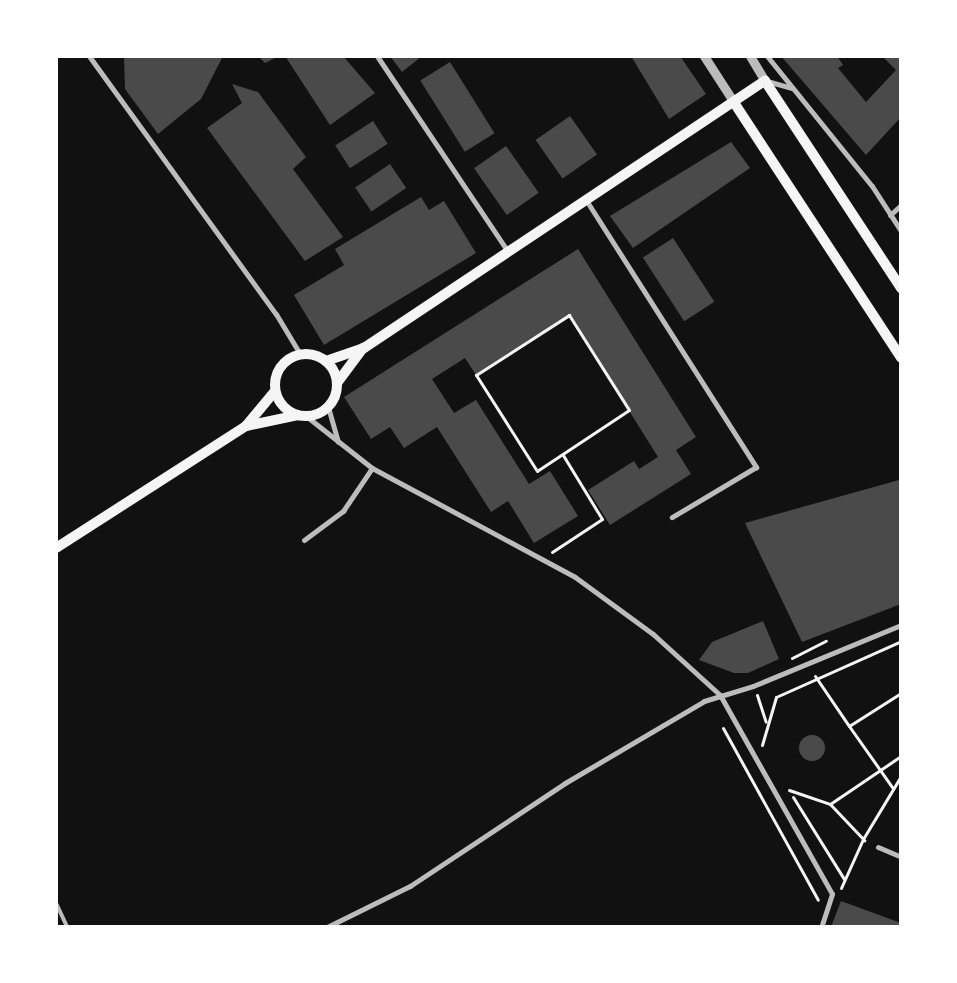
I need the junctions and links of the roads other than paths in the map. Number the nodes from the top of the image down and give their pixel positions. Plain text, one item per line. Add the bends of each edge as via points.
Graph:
1 (89, 56) edge
2 (376, 56) edge
3 (704, 56) edge
4 (750, 56) edge
5 (767, 56) edge
6 (765, 81) junction
7 (795, 90) junction
8 (735, 104) junction
9 (586, 200) junction
10 (901, 205) edge
11 (890, 215) junction
12 (901, 231) edge
13 (509, 253) junction
14 (901, 288) edge
15 (364, 348) junction
16 (300, 354) junction
17 (901, 358) edge
18 (326, 361) junction
19 (336, 383) junction
20 (275, 391) junction
21 (328, 407) junction
22 (302, 416) junction
23 (246, 426) junction
24 (338, 442) junction
25 (372, 468) junction
26 (672, 516) dead end
27 (304, 540) dead end
28 (56, 548) edge
29 (901, 625) edge
30 (720, 695) junction
31 (878, 847) road end
32 (901, 857) edge
33 (56, 903) edge
34 (68, 927) edge
35 (327, 927) edge
36 (821, 927) edge

1 - 16 street
2 - 13 street
3 - 8 street
4 - 6 street
5 - 7 street
6 - 7 street
6 - 8 main road
6 - 14 main road
7 - 11 street
8 - 9 main road
8 - 17 main road
9 - 13 main road
9 - 26 street via 756,467
10 - 11 street
11 - 12 street
13 - 15 main road
15 - 18 main road
15 - 19 main road
16 - 18 main road
16 - 20 main road via 280,367
18 - 19 main road
19 - 21 main road
20 - 22 main road via 283,407
20 - 23 main road
21 - 22 main road
21 - 24 street
22 - 23 main road
22 - 24 street
23 - 28 main road
24 - 25 street
25 - 27 street via 343,511
25 - 30 street via 575,577 654,634
29 - 30 street
30 - 35 street via 565,783 410,886
30 - 36 street via 832,894
31 - 32 street
33 - 34 lane

